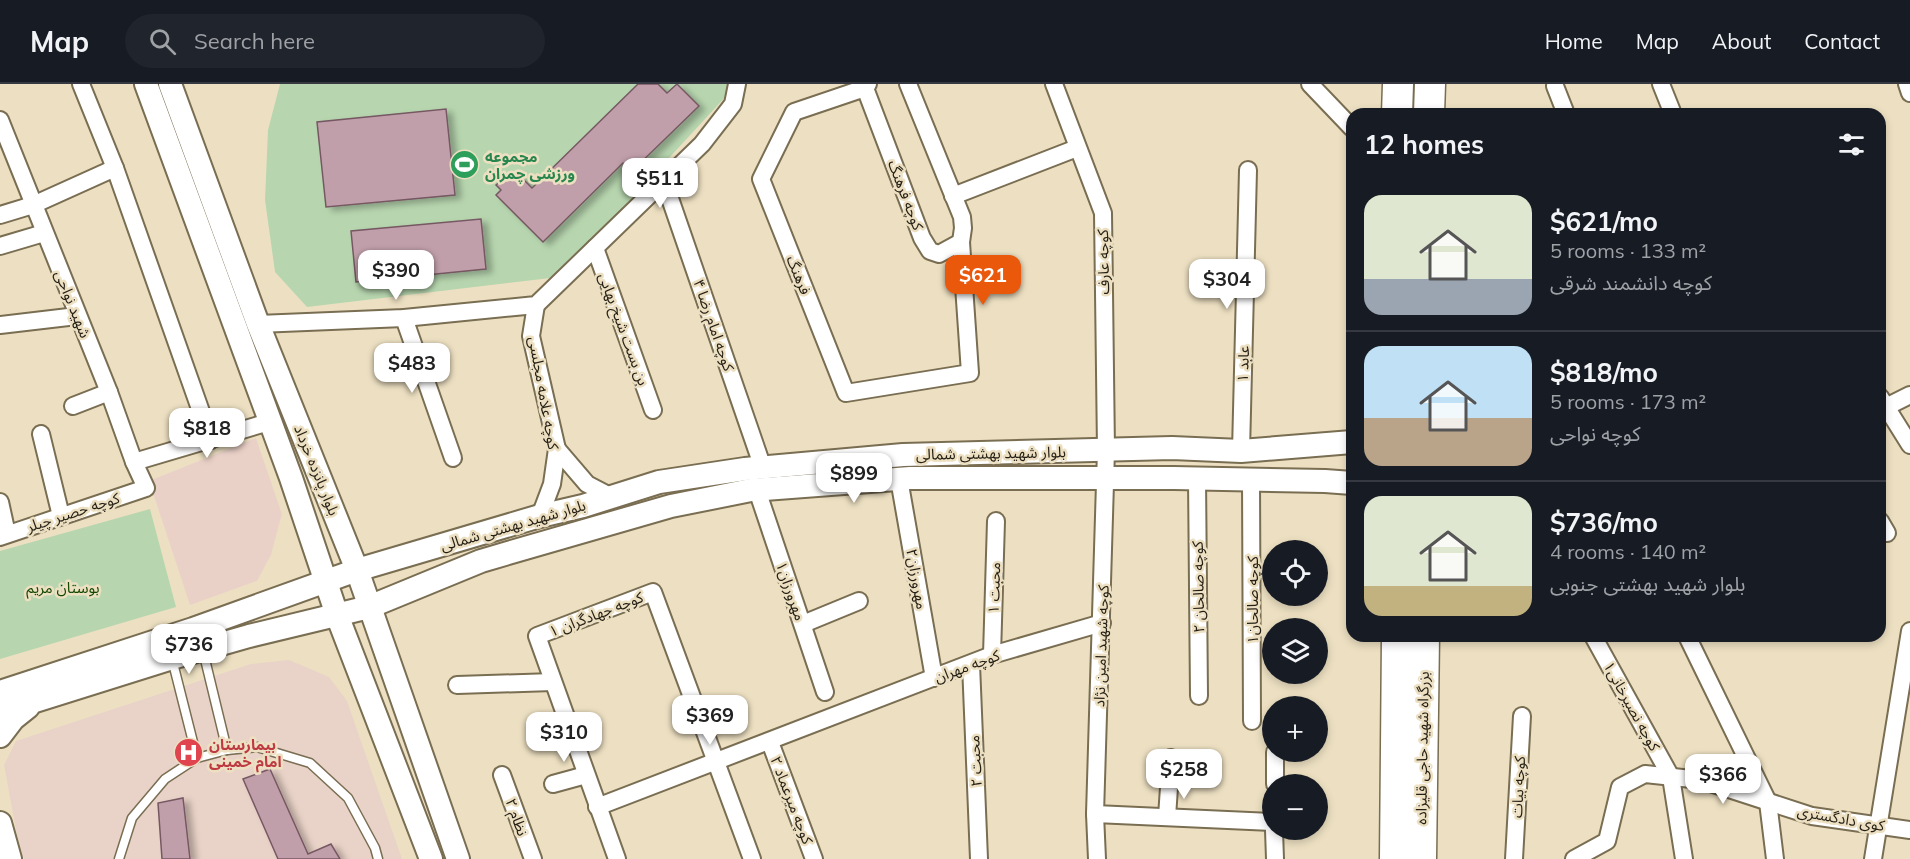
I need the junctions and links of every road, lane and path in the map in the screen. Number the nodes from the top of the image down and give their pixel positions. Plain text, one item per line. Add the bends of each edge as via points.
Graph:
1 (81, 84) edge
2 (146, 84) edge
3 (170, 84) edge
4 (737, 84) edge
5 (908, 84) edge
6 (1054, 84) edge
7 (1310, 84) edge
8 (1398, 84) edge
9 (1430, 84) edge
10 (1661, 84) edge
11 (1907, 84) edge
12 (865, 85) edge
13 (1555, 86) dead end
14 (1910, 93) edge
15 (1397, 108) edge
16 (1430, 108) edge
17 (1564, 108) edge
18 (1671, 108) edge
19 (0, 120) edge
20 (1346, 122) edge
21 (1077, 147) junction
22 (115, 168) junction
23 (1248, 170) dead end
24 (664, 182) junction
25 (953, 196) junction
26 (33, 205) junction
27 (0, 215) edge
28 (44, 233) junction
29 (961, 242) junction
30 (0, 246) edge
31 (595, 248) junction
32 (536, 304) junction
33 (77, 316) junction
34 (404, 318) junction
35 (258, 324) junction
36 (0, 325) edge
37 (109, 392) junction
38 (1910, 395) edge
39 (1886, 404) edge
40 (73, 406) dead end
41 (653, 410) dead end
42 (1886, 411) edge
43 (269, 422) junction
44 (41, 434) dead end
45 (211, 440) junction
46 (1346, 442) edge
47 (1910, 445) edge
48 (557, 449) junction
49 (1106, 450) junction
50 (1241, 451) junction
51 (453, 458) dead end
52 (134, 462) junction
53 (763, 468) junction
54 (1105, 478) junction
55 (1197, 478) junction
56 (899, 479) junction
57 (1251, 479) junction
58 (1346, 483) edge
59 (147, 488) joint
60 (757, 490) junction
61 (612, 497) junction
62 (0, 502) edge
63 (61, 516) junction
64 (540, 516) junction
65 (996, 521) dead end
66 (3, 536) edge
67 (426, 550) junction
68 (357, 570) junction
69 (439, 579) junction
70 (325, 580) junction
71 (859, 601) dead end
72 (369, 607) junction
73 (242, 611) junction
74 (337, 615) junction
75 (1102, 623) junction
76 (802, 624) junction
77 (1910, 631) edge
78 (249, 636) junction
79 (1397, 642) edge
80 (1424, 642) edge
81 (1596, 642) edge
82 (1690, 642) edge
83 (203, 650) junction
84 (992, 655) junction
85 (172, 658) junction
86 (970, 664) junction
87 (934, 678) junction
88 (553, 682) junction
89 (457, 685) dead end
90 (0, 692) edge
91 (825, 692) dead end
92 (1199, 696) dead end
93 (35, 702) junction
94 (0, 712) edge
95 (1522, 716) dead end
96 (1252, 721) dead end
97 (0, 736) edge
98 (770, 742) junction
99 (227, 750) junction
100 (197, 758) junction
101 (1171, 758) dead end
102 (716, 762) junction
103 (502, 775) dead end
104 (586, 775) junction
105 (1671, 777) junction
106 (553, 784) dead end
107 (1768, 802) junction
108 (597, 807) junction
109 (1095, 814) junction
110 (1167, 817) junction
111 (1262, 822) edge
112 (0, 823) edge
113 (1880, 826) junction
114 (1910, 831) edge
115 (1274, 840) edge
116 (1608, 841) junction
117 (10, 859) edge
118 (119, 859) edge
119 (378, 859) edge
120 (431, 859) edge
121 (458, 859) edge
122 (533, 859) edge
123 (617, 859) edge
124 (752, 859) edge
125 (814, 859) edge
126 (979, 859) edge
127 (1097, 859) edge
128 (1275, 859) edge
129 (1395, 859) edge
130 (1421, 859) edge
131 (1514, 859) edge
132 (1574, 859) edge
133 (1610, 859) edge
134 (1684, 859) edge
135 (1775, 859) edge
136 (1873, 859) edge

1 - 22 street
2 - 43 main road, بلوار پانزده خرداد
3 - 35 main road, بلوار پانزده خرداد
4 - 24 street via 733,104 702,144
5 - 25 street
6 - 21 street, کوچه عارف
7 - 20 street
8 - 15 highway
9 - 16 highway
10 - 18 street
11 - 14 street
12 - 29 street, کوچه فرهنگ via 922,238 930,251 939,254
12 - 29 street, فرهنگ via 794,112 761,179 846,393 970,373
13 - 17 street
19 - 26 street, شهید نواحی
21 - 25 street
21 - 49 street, کوچه عارف via 1102,213
22 - 26 street
22 - 45 street
23 - 50 street, عابد ۱
24 - 31 street
24 - 53 street, کوچه امام رضا ۴
25 - 29 street via 962,216
26 - 27 street
26 - 28 street, شهید نواحی
28 - 30 street
28 - 33 street, شهید نواحی
31 - 32 street
31 - 41 street, بن بست شیخ بهایی
32 - 34 street
32 - 48 street, کوچه علامه مجلسی via 531,336
33 - 36 street
33 - 37 street, شهید نواحی
34 - 35 street
34 - 51 street
35 - 68 main road, بلوار پانزده خرداد
37 - 40 street
37 - 52 street, شهید نواحی
38 - 39 street
42 - 47 street
43 - 45 street
43 - 70 main road, بلوار پانزده خرداد
44 - 63 street
45 - 52 street
46 - 50 main road, بلوار شهید بهشتی شمالی
48 - 61 street via 587,484
48 - 64 street, کوچه علامه مجلسی via 552,484
49 - 50 main road, بلوار شهید بهشتی شمالی
49 - 53 main road, بلوار شهید بهشتی شمالی via 903,455
49 - 54 street, کوچه عارف
52 - 59 street, شهید نواحی
53 - 61 main road, بلوار شهید بهشتی شمالی via 659,482
54 - 55 main road, بلوار شهید بهشتی شمالی
54 - 56 main road, بلوار شهید بهشتی شمالی
54 - 75 street, کوچه شهید امین نژاد
55 - 57 main road, بلوار شهید بهشتی شمالی
55 - 92 street, کوچه صالحان ۲
56 - 60 main road, بلوار شهید بهشتی شمالی
56 - 87 street, مهرورزان۲
57 - 58 main road, بلوار شهید بهشتی شمالی
57 - 96 street, کوچه صالحان۱
59 - 63 street, کوچه حصیر چیلر
60 - 69 main road, بلوار شهید بهشتی شمالی via 671,506 482,561
60 - 76 street, مهرورزان۱
61 - 64 main road, بلوار شهید بهشتی شمالی
62 - 66 street
63 - 66 street, کوچه حصیر چیلر
64 - 67 main road, بلوار شهید بهشتی شمالی
65 - 84 street, محبت ۱
67 - 68 main road, بلوار شهید بهشتی شمالی
67 - 69 main road via 424,572
68 - 70 main road, بلوار شهید بهشتی شمالی
68 - 72 main road, بلوار پانزده خرداد
69 - 72 main road, بلوار شهید بهشتی شمالی
70 - 73 main road, بلوار شهید بهشتی شمالی
70 - 74 main road, بلوار پانزده خرداد
71 - 76 street
72 - 74 main road, بلوار شهید بهشتی شمالی
72 - 121 main road, بلوار پانزده خرداد
73 - 78 main road
73 - 90 main road, بلوار شهید بهشتی شمالی
74 - 78 main road, بلوار شهید بهشتی شمالی
74 - 120 main road, بلوار پانزده خرداد
75 - 84 street, کوچه مهران
75 - 109 street, کوچه شهید امین نژاد
76 - 91 street, مهرورزان۱
77 - 113 street
78 - 83 main road, بلوار شهید بهشتی شمالی
79 - 129 highway, بزرگراه شهید حاجی قلیزاده
80 - 130 highway, بزرگراه شهید حاجی قلیزاده
81 - 105 street, کوچه نصیرخانی۱
82 - 107 street
83 - 85 main road, بلوار شهید بهشتی شمالی
83 - 99 lane
84 - 86 street, کوچه مهران
85 - 93 main road, بلوار شهید بهشتی شمالی
85 - 100 lane
86 - 87 street, کوچه مهران
86 - 126 street, محبت ۲
87 - 98 street, کوچه مهران
88 - 89 street
88 - 102 street, کوچه جهادگران ۱ via 537,636 653,592
88 - 104 street
93 - 94 main road, بلوار شهید بهشتی شمالی
93 - 97 main road via 13,718
95 - 131 street, کوچه بیات
98 - 102 street, کوچه مهران
98 - 125 street, کوچه میرعماد ۲
99 - 100 lane
99 - 119 lane via 256,747 310,763 348,798
100 - 118 lane via 165,778 132,818
101 - 110 street
102 - 108 street, کوچه مهران
102 - 124 street
103 - 122 street, نظام ۲
104 - 106 street
104 - 108 street
105 - 107 street, کوی دادگستری via 1701,780
105 - 116 street, کوی دادگستری via 1645,774 1620,787
105 - 134 street, کوچه نصیرخانی۱
107 - 113 street, کوی دادگستری via 1812,816
107 - 135 street
108 - 123 street
109 - 110 street
109 - 127 street, کوچه شهید امین نژاد
110 - 111 street
112 - 117 main road
113 - 114 street, کوی دادگستری
113 - 136 street
115 - 128 street
116 - 132 street
116 - 133 street, کوی دادگستری

